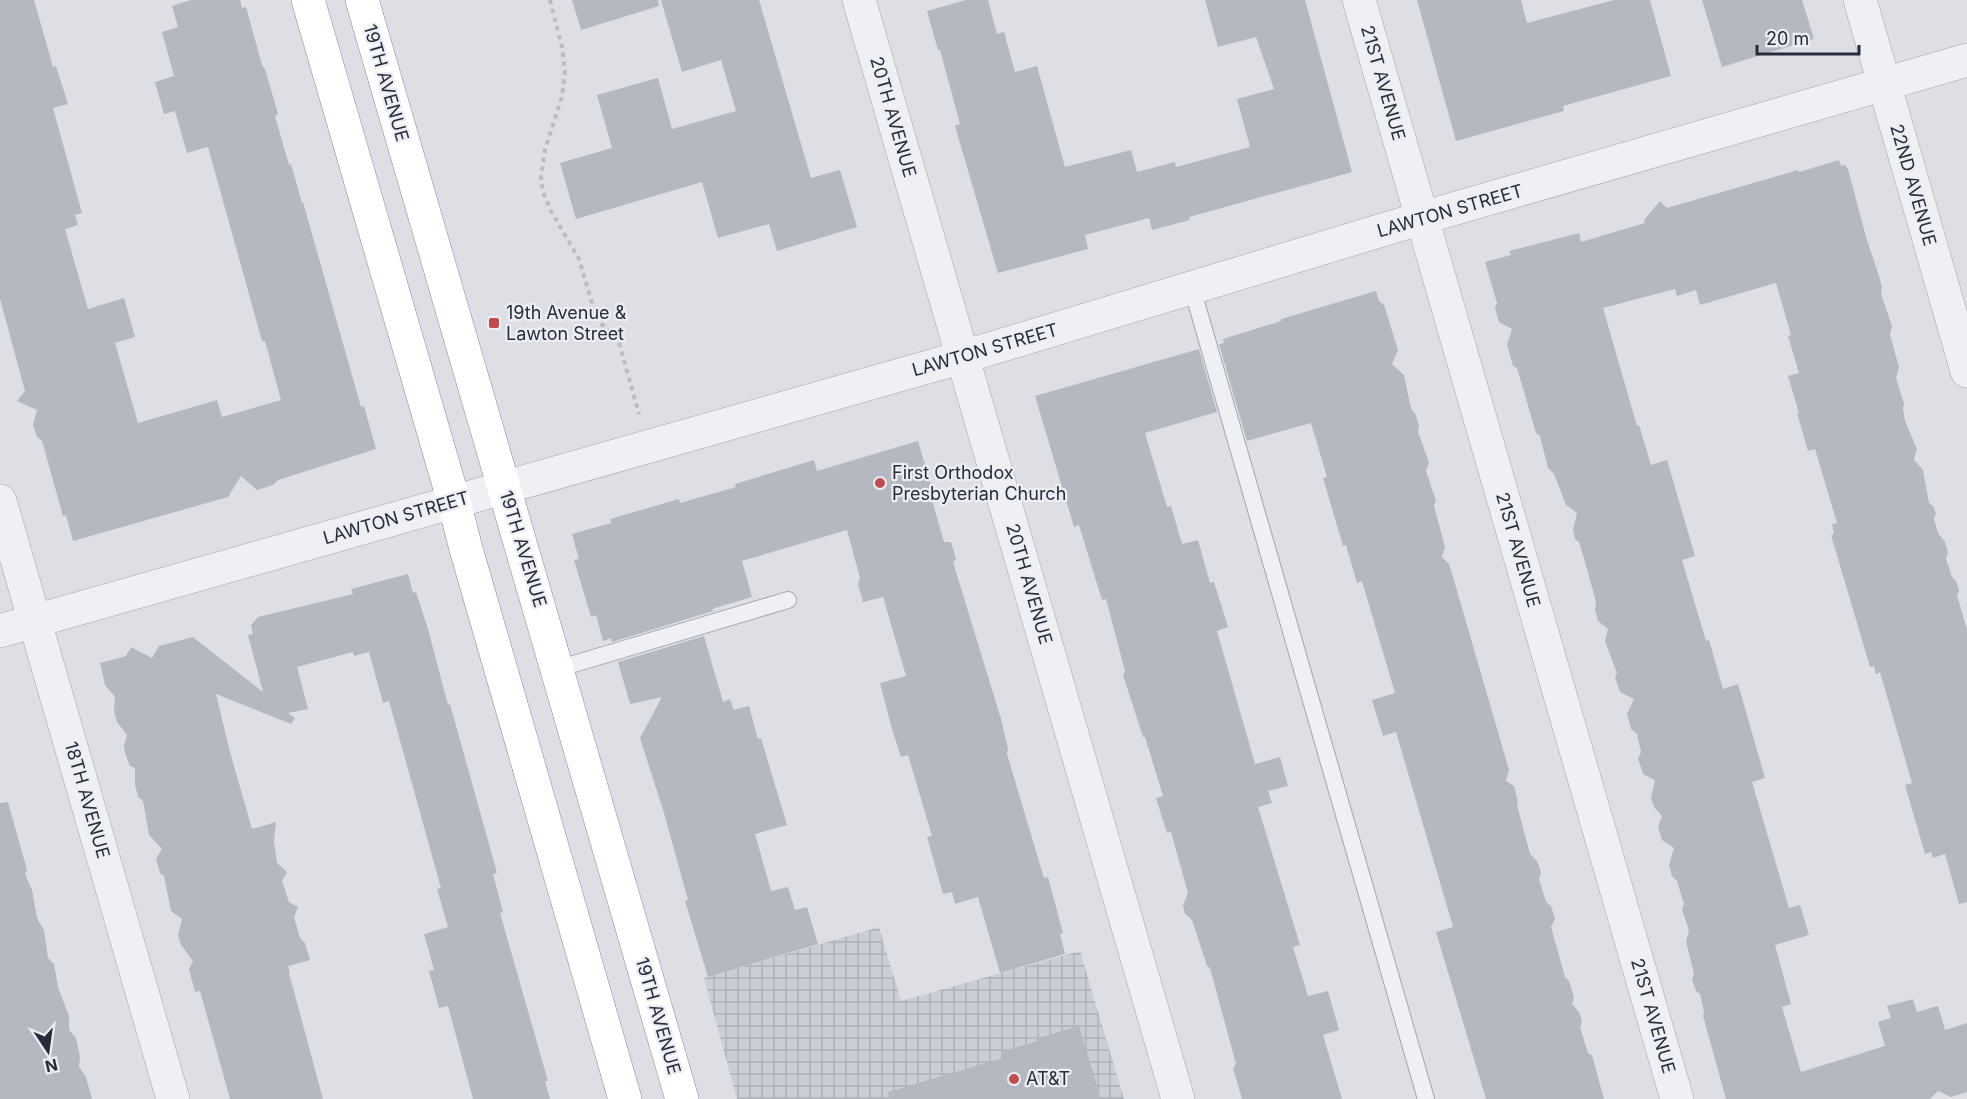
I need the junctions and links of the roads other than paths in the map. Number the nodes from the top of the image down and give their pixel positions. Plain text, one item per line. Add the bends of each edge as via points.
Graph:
1 (308, 0) edge
2 (362, 0) edge
3 (859, 0) edge
4 (1359, 0) edge
5 (1860, 0) edge
6 (1967, 60) edge
7 (1884, 84) junction
8 (1422, 218) junction
9 (1192, 288) junction
10 (963, 357) junction
11 (1967, 370) edge
12 (504, 488) junction
13 (0, 501) edge
14 (454, 501) junction
15 (788, 600) dead end
16 (35, 621) junction
17 (0, 631) edge
18 (558, 669) junction
19 (174, 1099) edge
20 (626, 1099) edge
21 (682, 1099) edge
22 (1178, 1099) edge
23 (1426, 1099) edge
24 (1677, 1099) edge

1 - 14 highway
2 - 12 highway, 19TH AVENUE
3 - 10 street, 20TH AVENUE
4 - 8 street, 21ST AVENUE
5 - 7 street, 22ND AVENUE
6 - 7 street, LAWTON STREET
7 - 8 street, LAWTON STREET
7 - 11 street, 22ND AVENUE
8 - 9 street, LAWTON STREET
8 - 24 street, 21ST AVENUE
9 - 10 street, LAWTON STREET
9 - 23 lane
10 - 12 street, LAWTON STREET
10 - 22 street, 20TH AVENUE
12 - 14 street, LAWTON STREET
12 - 18 highway, 19TH AVENUE
13 - 16 street, 18TH AVENUE
14 - 16 street, LAWTON STREET
14 - 20 highway
15 - 18 lane
16 - 17 street, LAWTON STREET
16 - 19 street, 18TH AVENUE
18 - 21 highway, 19TH AVENUE

